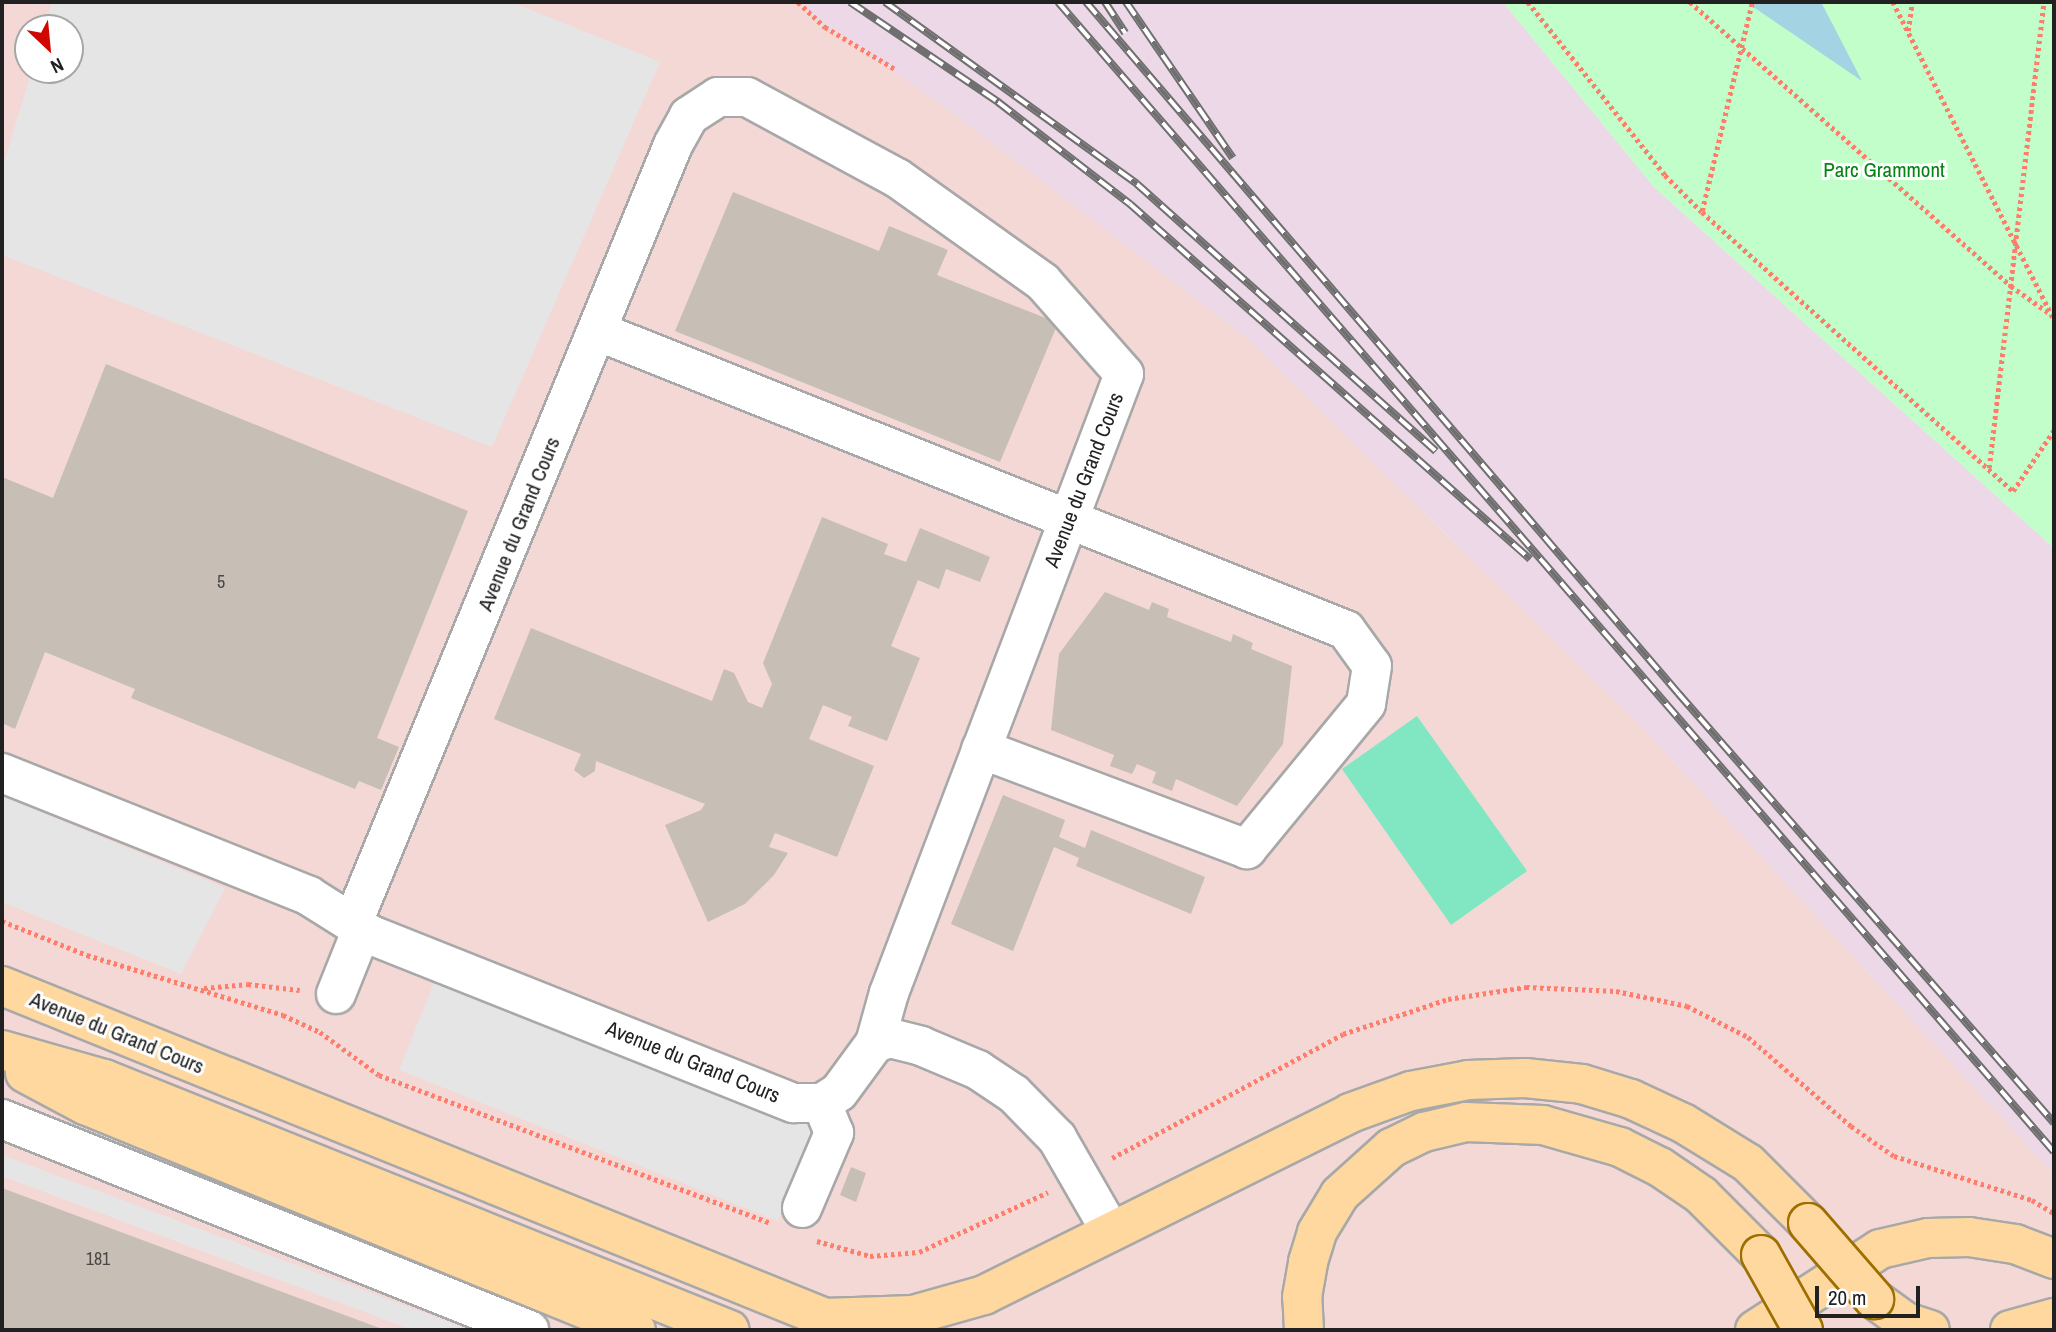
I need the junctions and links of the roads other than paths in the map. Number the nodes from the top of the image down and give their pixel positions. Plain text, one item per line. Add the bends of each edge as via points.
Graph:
1 (597, 331) junction
2 (1068, 520) junction
3 (981, 749) junction
4 (2, 773) edge
5 (357, 926) junction
6 (2, 986) edge
7 (336, 995) road end
8 (875, 1043) junction
9 (2, 1051) edge
10 (2, 1060) edge
11 (821, 1103) junction
12 (2, 1119) edge
13 (796, 1224) road end
14 (1111, 1232) junction
15 (2054, 1259) edge
16 (840, 1324) edge
17 (529, 1330) edge
18 (636, 1330) edge
19 (730, 1330) edge
20 (1304, 1330) edge
21 (1755, 1330) edge
22 (1803, 1330) edge
23 (1930, 1330) edge

1 - 2 street
1 - 2 street, Avenue du Grand Cours via 689,116 718,97 747,97 897,178 1043,282 1124,374
1 - 5 street, Avenue du Grand Cours
2 - 3 street, Avenue du Grand Cours
2 - 3 street via 1346,630 1373,666 1366,704 1247,849
3 - 8 street, Avenue du Grand Cours via 889,993
4 - 5 street, Avenue du Grand Cours via 309,896
5 - 7 street
5 - 11 street, Avenue du Grand Cours via 794,1103
6 - 16 main road, Avenue du Grand Cours
8 - 11 street, Avenue du Grand Cours via 839,1092
8 - 14 street via 890,1038 921,1046 978,1070 1014,1094 1057,1138
9 - 19 main road via 104,1079
10 - 18 main road via 85,1105
11 - 13 street via 834,1133
12 - 17 street
14 - 16 main road via 972,1299 913,1315
14 - 23 main road, bridge via 1350,1112 1411,1091 1468,1080 1525,1078 1582,1084 1683,1123 1748,1163 1874,1299 1906,1322
15 - 21 main road via 2015,1244 1969,1237 1928,1238 1880,1249
20 - 22 main road, bridge via 1302,1297 1308,1262 1317,1233 1340,1194 1391,1148 1424,1132 1465,1122 1543,1125 1620,1147 1661,1167 1701,1195 1761,1255

